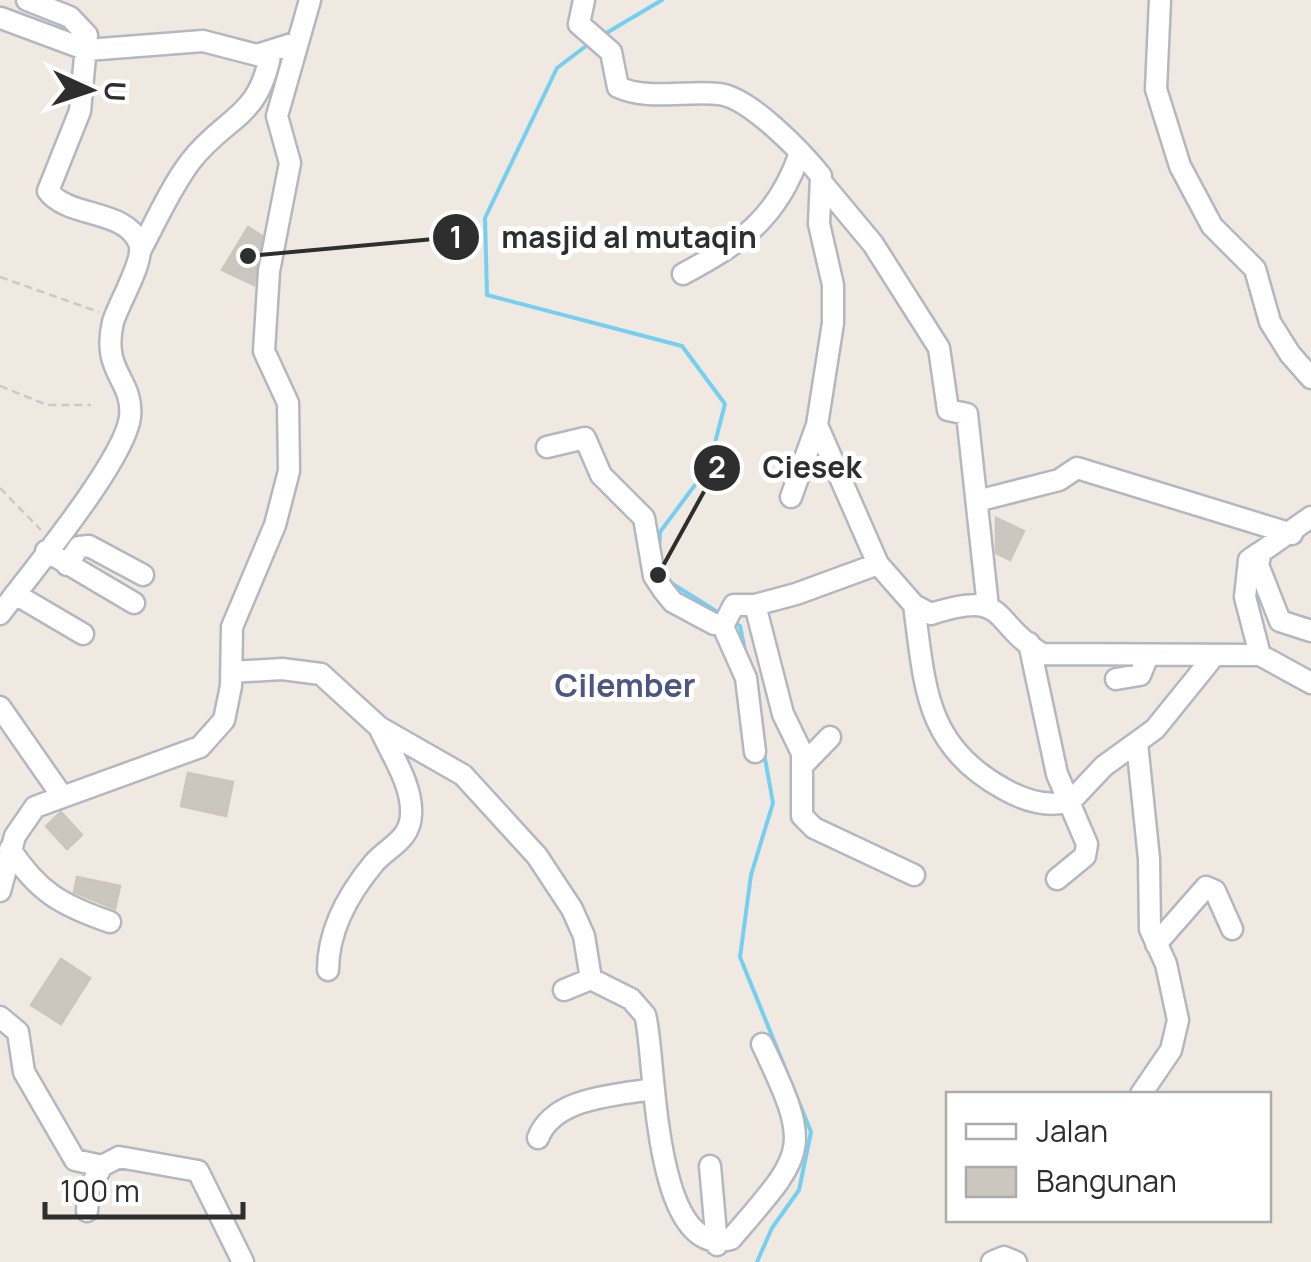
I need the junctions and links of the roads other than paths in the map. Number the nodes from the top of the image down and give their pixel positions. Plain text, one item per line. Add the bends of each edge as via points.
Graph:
1 (27, 0) edge
2 (310, 0) edge
3 (584, 0) edge
4 (1160, 0) edge
5 (1170, 0) edge
6 (0, 18) edge
7 (298, 42) junction
8 (1160, 44) junction
9 (87, 50) junction
10 (271, 51) junction
11 (800, 153) junction
12 (822, 184) junction
13 (140, 251) junction
14 (683, 274) dead end
15 (1311, 378) edge
16 (816, 425) junction
17 (548, 447) dead end
18 (791, 497) dead end
19 (977, 501) junction
20 (1311, 516) edge
21 (1293, 533) junction
22 (50, 547) junction
23 (1261, 552) junction
24 (67, 564) junction
25 (878, 564) junction
26 (143, 574) dead end
27 (15, 594) junction
28 (134, 603) dead end
29 (756, 605) junction
30 (914, 606) junction
31 (988, 606) junction
32 (0, 614) edge
33 (726, 617) junction
34 (1311, 632) edge
35 (82, 634) dead end
36 (1029, 643) junction
37 (1260, 655) junction
38 (1148, 656) junction
39 (1214, 656) junction
40 (231, 672) junction
41 (1116, 679) dead end
42 (1311, 683) edge
43 (0, 708) edge
44 (379, 727) junction
45 (830, 737) dead end
46 (1137, 743) junction
47 (755, 752) dead end
48 (804, 764) junction
49 (62, 796) junction
50 (1070, 801) junction
51 (10, 848) junction
52 (914, 875) dead end
53 (1057, 880) dead end
54 (0, 892) edge
55 (110, 922) dead end
56 (1232, 929) dead end
57 (1156, 944) junction
58 (328, 970) dead end
59 (591, 979) junction
60 (564, 990) dead end
61 (0, 1017) edge
62 (762, 1044) dead end
63 (652, 1089) junction
64 (1142, 1092) edge
65 (538, 1138) dead end
66 (102, 1166) junction
67 (710, 1166) dead end
68 (87, 1211) dead end
69 (717, 1245) junction
70 (242, 1262) edge
71 (992, 1262) edge
72 (1016, 1262) edge

1 - 9 street via 79,23
2 - 7 street
3 - 11 street via 579,24 606,45 614,58 614,82 623,90 726,95
4 - 8 street
5 - 8 street
6 - 9 street
7 - 10 street
7 - 40 street via 278,111 290,163 269,272 264,350 288,403 289,471 275,525 233,623
8 - 15 street via 1156,90 1180,166 1212,226 1255,269 1270,322
9 - 10 street via 203,41 240,53
9 - 13 street via 80,110 48,191 64,205 119,225 136,238
10 - 13 street via 254,102 192,159
11 - 12 street
11 - 14 street via 755,230
12 - 16 street via 818,215 833,285 833,323
12 - 19 street via 873,244 939,348 948,410 967,414
13 - 22 street via 114,318 110,356 130,405 126,438
16 - 18 street
16 - 25 street
17 - 33 street via 586,440 601,475 644,518 654,576 672,602 710,623
19 - 21 street via 1059,480 1077,468
19 - 31 street
20 - 21 street
21 - 23 street
22 - 24 street
22 - 27 street
23 - 34 street via 1258,565 1275,613
23 - 37 street via 1249,560 1244,589
24 - 26 street via 86,546
24 - 28 street
25 - 29 street
25 - 30 street
27 - 32 street
27 - 35 street
29 - 33 street
29 - 48 street via 783,714
30 - 31 street via 931,614 968,602
30 - 50 street via 927,691 956,756 1025,799
31 - 36 street
33 - 47 street via 746,678
36 - 38 street via 1042,654
36 - 50 street via 1057,774
37 - 39 street
37 - 42 street
38 - 39 street
38 - 41 street via 1140,675
39 - 46 street
40 - 44 street via 321,674
40 - 49 street via 224,720 204,744
43 - 49 street
44 - 58 street via 408,791 411,820 337,922
44 - 59 street via 455,768 515,828 580,924
45 - 48 street
46 - 50 street
46 - 57 street
48 - 52 street via 799,808 810,825
49 - 51 street via 31,811
50 - 53 street via 1087,851
51 - 54 street
51 - 55 street via 33,884
56 - 57 street via 1215,890 1206,886
57 - 64 street via 1176,1000 1176,1037
59 - 60 street
59 - 63 street via 631,999 646,1015
61 - 66 street via 18,1032 24,1072 70,1154
62 - 69 street via 788,1097 794,1158 731,1239
63 - 65 street via 570,1107 546,1123
63 - 69 street via 675,1210 688,1238
66 - 68 street via 89,1189
66 - 70 street via 119,1156 198,1171
67 - 69 street
71 - 72 street

